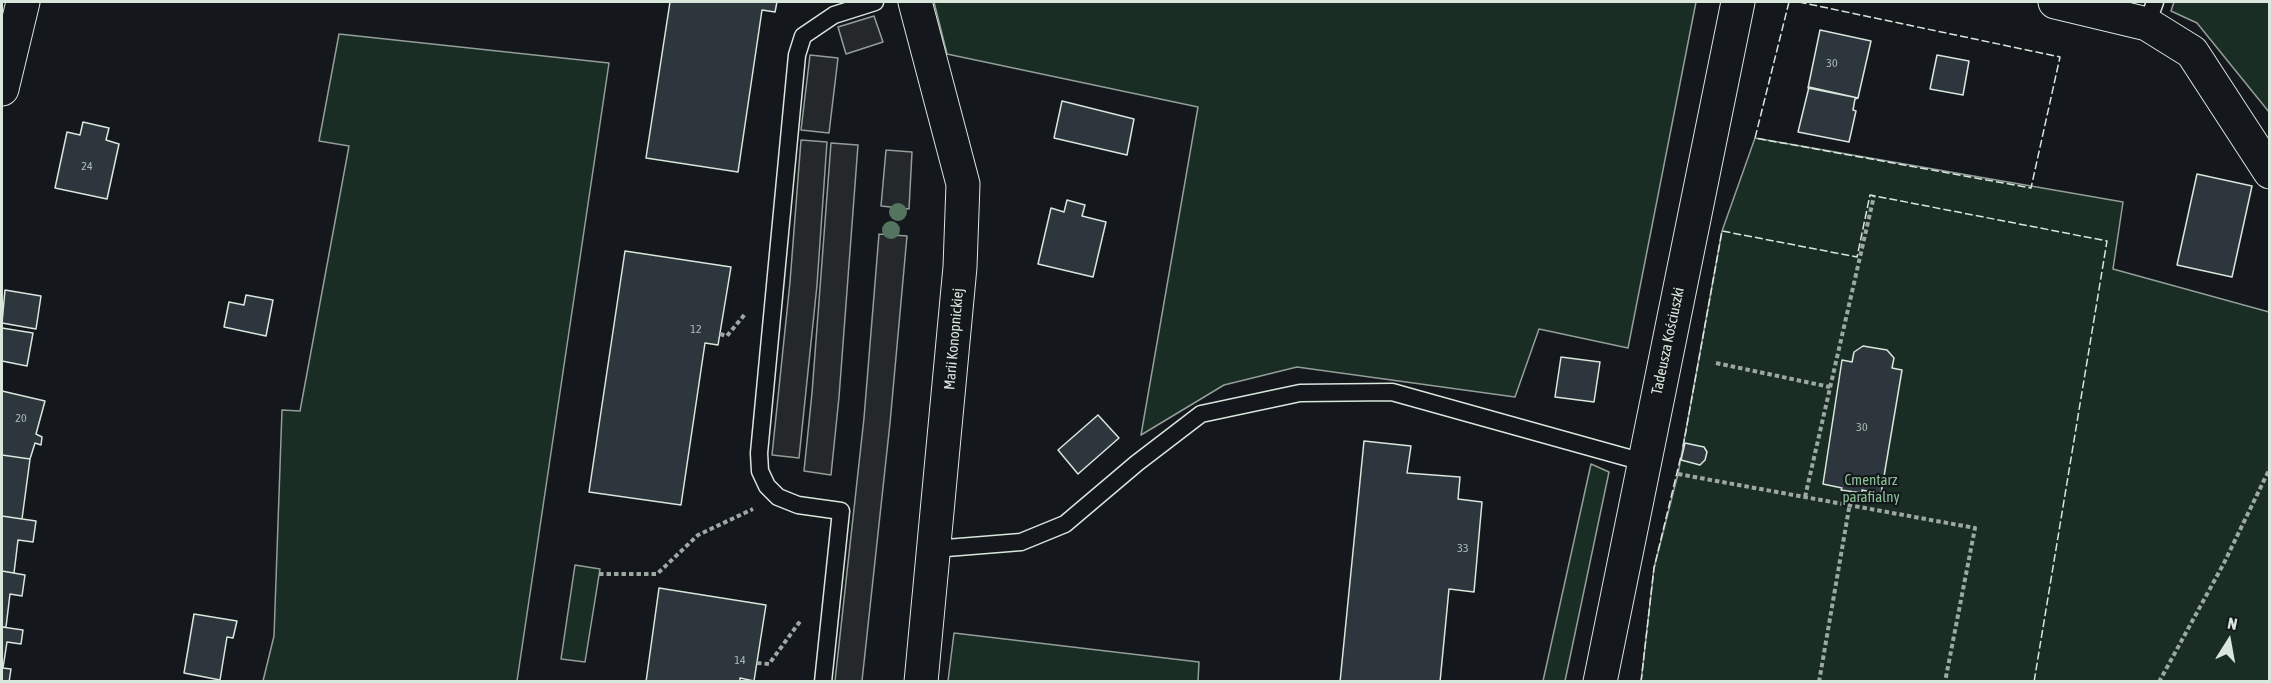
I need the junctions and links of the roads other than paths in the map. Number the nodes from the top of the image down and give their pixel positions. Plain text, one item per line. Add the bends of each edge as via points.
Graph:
1 (23, 2) edge
2 (875, 2) edge
3 (915, 2) edge
4 (1738, 2) edge
5 (2055, 2) edge
6 (2151, 13) edge
7 (2, 89) edge
8 (2270, 172) edge
9 (1643, 462) junction
10 (934, 549) junction
11 (823, 681) edge
12 (921, 681) edge
13 (1600, 681) edge

1 - 7 street
2 - 11 lane via 834,15 803,36 797,55 759,453 760,471 778,497 798,505 841,511
3 - 10 street, Marii Konopnickiej via 963,184 960,267
4 - 9 street, Tadeusza Kościuszki
5 - 6 street
6 - 8 street via 2192,52
9 - 10 lane via 1392,392 1300,393 1202,414 1065,524 1021,542
9 - 13 street, Tadeusza Kościuszki
10 - 12 street, Marii Konopnickiej

